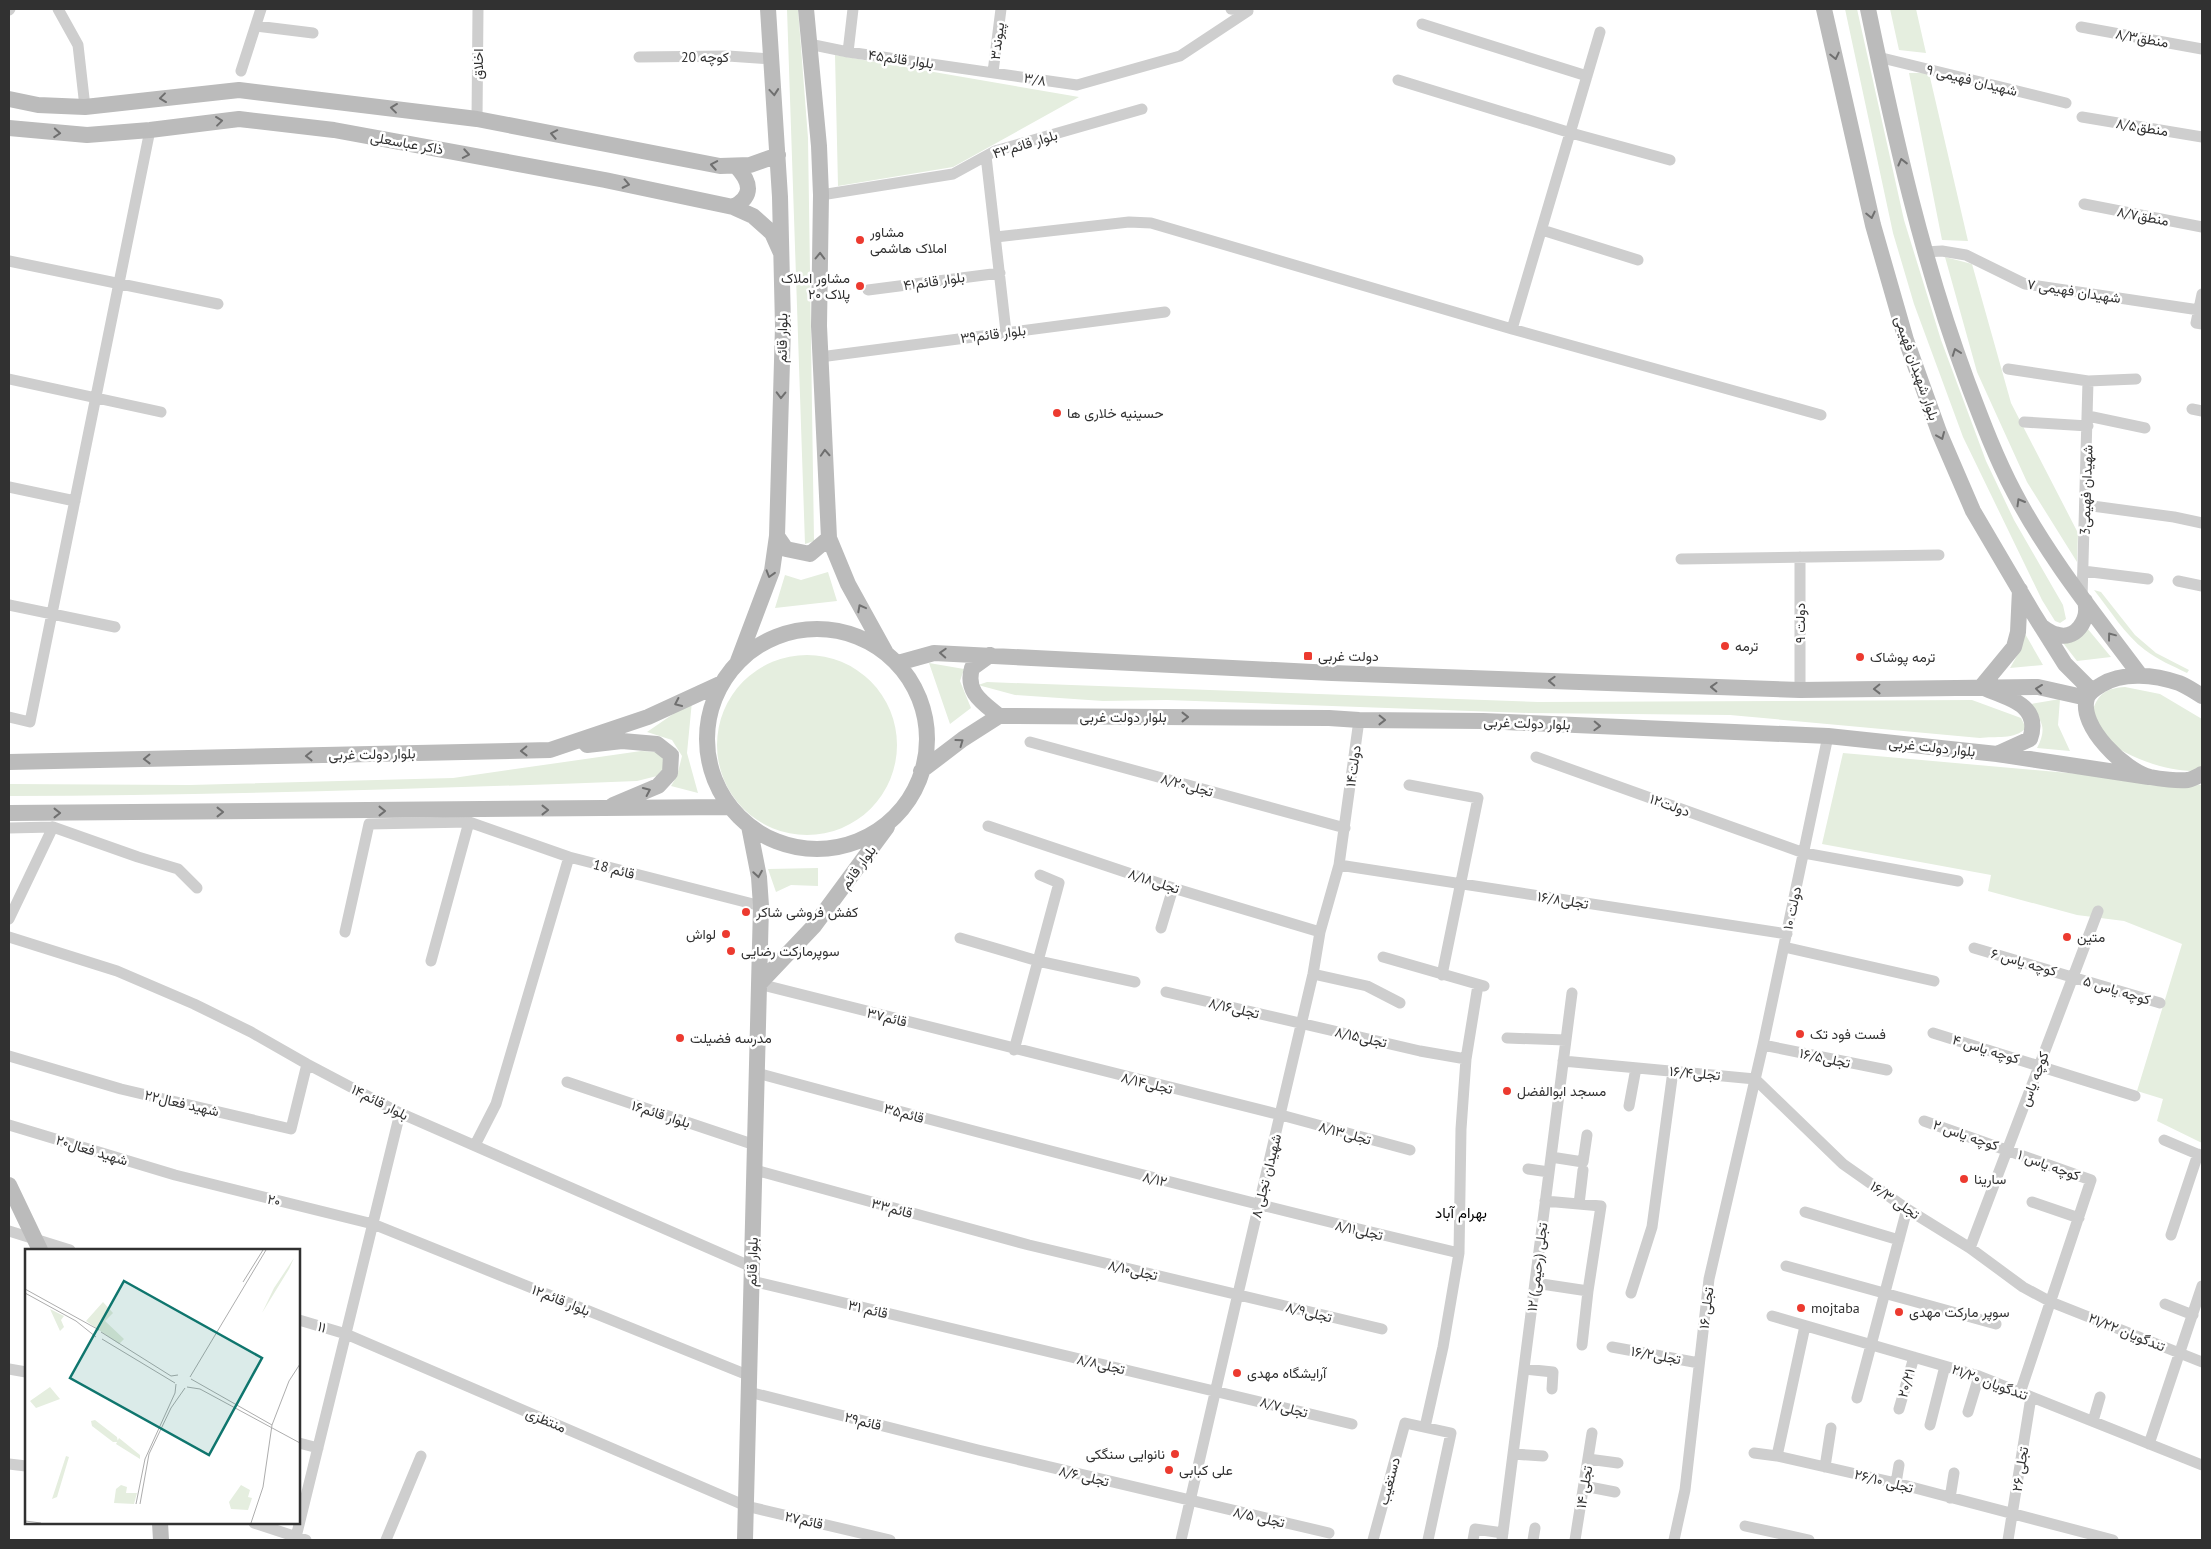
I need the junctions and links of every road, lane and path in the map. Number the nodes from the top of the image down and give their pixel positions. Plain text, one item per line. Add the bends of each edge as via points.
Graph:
1 (58, 9) edge
2 (261, 9) edge
3 (478, 9) edge
4 (768, 9) edge
5 (806, 9) edge
6 (853, 9) edge
7 (1001, 9) edge
8 (1231, 9) edge
9 (1824, 9) edge
10 (1868, 9) edge
11 (1248, 10) edge
12 (1422, 24) dead end
13 (256, 26) junction
14 (2081, 27) dead end
15 (1600, 32) dead end
16 (313, 33) dead end
17 (809, 44) junction
18 (2202, 49) edge
19 (848, 52) junction
20 (639, 56) dead end
21 (1878, 56) junction
22 (772, 58) junction
23 (241, 71) dead end
24 (993, 72) junction
25 (1587, 76) junction
26 (1398, 80) dead end
27 (9, 99) edge
28 (2066, 103) dead end
29 (85, 107) junction
30 (1142, 110) dead end
31 (2082, 117) dead end
32 (478, 119) junction
33 (9, 128) edge
34 (150, 130) junction
35 (1570, 133) junction
36 (2202, 137) edge
37 (778, 155) junction
38 (986, 156) junction
39 (1670, 160) dead end
40 (736, 166) junction
41 (821, 195) junction
42 (2084, 204) dead end
43 (733, 207) junction
44 (2202, 228) edge
45 (1542, 230) junction
46 (996, 237) junction
47 (1926, 252) junction
48 (781, 253) junction
49 (1638, 260) dead end
50 (9, 261) edge
51 (1000, 273) junction
52 (119, 284) junction
53 (868, 290) dead end
54 (2202, 294) edge
55 (218, 304) dead end
56 (2199, 310) junction
57 (1165, 312) dead end
58 (2199, 323) edge
59 (1512, 328) junction
60 (1006, 332) junction
61 (820, 356) junction
62 (2008, 369) dead end
63 (9, 379) edge
64 (2136, 379) dead end
65 (2088, 381) junction
66 (96, 398) junction
67 (162, 412) dead end
68 (1821, 415) dead end
69 (2088, 421) junction
70 (2024, 422) dead end
71 (2145, 428) dead end
72 (9, 487) edge
73 (75, 501) junction
74 (2085, 505) junction
75 (2202, 523) edge
76 (778, 536) junction
77 (829, 538) junction
78 (1940, 555) dead end
79 (1800, 557) junction
80 (1681, 559) dead end
81 (2083, 571) junction
82 (2148, 579) dead end
83 (2178, 581) dead end
84 (2202, 586) edge
85 (2020, 590) junction
86 (2084, 600) junction
87 (9, 606) edge
88 (52, 614) junction
89 (2041, 626) junction
90 (115, 627) dead end
91 (884, 651) junction
92 (990, 656) junction
93 (738, 662) junction
94 (898, 663) junction
95 (2140, 675) junction
96 (722, 682) junction
97 (2179, 683) junction
98 (1981, 687) junction
99 (2202, 688) edge
100 (1800, 690) junction
101 (2090, 694) junction
102 (2202, 696) edge
103 (999, 716) junction
104 (9, 717) edge
105 (1359, 720) junction
106 (1828, 736) junction
107 (1030, 742) dead end
108 (550, 750) junction
109 (1996, 754) junction
110 (1536, 757) dead end
111 (9, 762) edge
112 (921, 771) junction
113 (2148, 777) junction
114 (2198, 778) edge
115 (1408, 785) dead end
116 (730, 807) junction
117 (602, 809) junction
118 (1346, 811) joint
119 (9, 813) edge
120 (895, 816) junction
121 (469, 822) junction
122 (749, 826) junction
123 (988, 826) dead end
124 (9, 828) edge
125 (53, 828) junction
126 (1345, 828) junction
127 (1804, 853) junction
128 (569, 857) junction
129 (1338, 865) junction
130 (1040, 875) dead end
131 (1958, 881) dead end
132 (1461, 884) junction
133 (197, 888) dead end
134 (1173, 888) junction
135 (761, 906) junction
136 (2098, 911) dead end
137 (9, 919) edge
138 (1161, 928) dead end
139 (345, 932) dead end
140 (1320, 932) junction
141 (1787, 934) junction
142 (9, 937) edge
143 (960, 938) dead end
144 (1784, 946) junction
145 (1974, 948) dead end
146 (1382, 957) dead end
147 (431, 961) dead end
148 (1038, 961) junction
149 (1313, 974) junction
150 (1442, 975) junction
151 (2073, 977) junction
152 (1934, 981) dead end
153 (1135, 982) dead end
154 (759, 984) junction
155 (1166, 992) dead end
156 (1572, 993) dead end
157 (1400, 1003) dead end
158 (2160, 1003) dead end
159 (1301, 1024) junction
160 (1933, 1033) dead end
161 (1507, 1038) dead end
162 (1566, 1040) junction
163 (1764, 1045) junction
164 (1014, 1050) junction
165 (9, 1056) edge
166 (1466, 1059) junction
167 (1563, 1061) junction
168 (306, 1064) junction
169 (2039, 1066) junction
170 (1636, 1068) junction
171 (1887, 1070) dead end
172 (1673, 1071) junction
173 (757, 1073) junction
174 (1755, 1078) junction
175 (567, 1082) dead end
176 (2134, 1096) dead end
177 (1629, 1106) dead end
178 (400, 1113) junction
179 (1281, 1115) junction
180 (1924, 1121) dead end
181 (9, 1125) edge
182 (1587, 1135) dead end
183 (2164, 1140) dead end
184 (475, 1145) junction
185 (755, 1145) junction
186 (1410, 1150) dead end
187 (2007, 1150) junction
188 (1051, 1153) joint
189 (2200, 1155) edge
190 (1551, 1157) junction
191 (1528, 1169) dead end
192 (755, 1170) junction
193 (1583, 1170) dead end
194 (1549, 1172) junction
195 (175, 1175) joint
196 (2091, 1180) joint
197 (9, 1185) edge
198 (1545, 1201) junction
199 (2032, 1202) dead end
200 (1579, 1204) junction
201 (1259, 1206) junction
202 (1907, 1209) junction
203 (1805, 1212) dead end
204 (2079, 1218) junction
205 (373, 1224) junction
206 (9, 1231) edge
207 (2171, 1236) dead end
208 (1899, 1240) junction
209 (37, 1245) edge
210 (1028, 1245) joint
211 (1970, 1248) junction
212 (63, 1249) edge
213 (1459, 1253) junction
214 (1786, 1266) dead end
215 (752, 1274) junction
216 (1535, 1283) junction
217 (2202, 1286) edge
218 (1588, 1291) junction
219 (1631, 1293) dead end
220 (1886, 1293) junction
221 (1236, 1294) junction
222 (2051, 1302) junction
223 (2165, 1304) dead end
224 (2192, 1315) junction
225 (1772, 1316) dead end
226 (300, 1320) edge
227 (1996, 1324) dead end
228 (1805, 1326) junction
229 (1382, 1329) dead end
230 (346, 1334) junction
231 (985, 1336) joint
232 (1582, 1345) dead end
233 (1872, 1345) junction
234 (1612, 1347) dead end
235 (2181, 1354) junction
236 (1914, 1357) junction
237 (2202, 1362) edge
238 (1699, 1363) junction
239 (1944, 1366) junction
240 (9, 1369) edge
241 (1524, 1369) junction
242 (25, 1372) edge
243 (1979, 1376) junction
244 (749, 1384) junction
245 (1552, 1389) dead end
246 (1216, 1391) junction
247 (2026, 1395) junction
248 (2100, 1397) dead end
249 (1857, 1398) dead end
250 (1899, 1409) dead end
251 (1968, 1412) dead end
252 (2093, 1421) junction
253 (1352, 1424) dead end
254 (1930, 1424) dead end
255 (1425, 1427) junction
256 (1831, 1428) dead end
257 (1592, 1433) dead end
258 (300, 1443) edge
259 (2149, 1444) junction
260 (318, 1448) junction
261 (978, 1450) joint
262 (1754, 1453) dead end
263 (1513, 1454) junction
264 (421, 1456) dead end
265 (1543, 1456) dead end
266 (1777, 1456) junction
267 (1588, 1459) junction
268 (1618, 1463) dead end
269 (9, 1464) edge
270 (2202, 1465) edge
271 (25, 1466) edge
272 (1898, 1466) dead end
273 (1825, 1467) junction
274 (1954, 1473) dead end
275 (1896, 1483) junction
276 (1584, 1486) junction
277 (1615, 1492) dead end
278 (1950, 1498) junction
279 (1190, 1501) junction
280 (746, 1506) junction
281 (2013, 1513) junction
282 (160, 1524) edge
283 (256, 1524) edge
284 (1745, 1526) dead end
285 (1535, 1528) dead end
286 (1329, 1533) dead end
287 (282, 1537) edge
288 (1503, 1537) edge
289 (301, 1539) edge
290 (161, 1540) edge
291 (386, 1540) edge
292 (745, 1540) edge
293 (890, 1540) edge
294 (1181, 1540) edge
295 (1373, 1540) edge
296 (1428, 1540) edge
297 (1473, 1540) edge
298 (1533, 1540) edge
299 (1575, 1540) edge
300 (1674, 1540) edge
301 (1810, 1540) edge
302 (2008, 1540) edge
303 (2113, 1540) edge

1 - 29 street via 78,45
2 - 13 street
3 - 32 street, اخلاق
4 - 22 main road, بلوار قائم
5 - 17 main road
6 - 19 street
7 - 24 street, پیوند۳
8 - 11 street
9 -> 85 main road, بلوار شهیدان فهیمی via 1873,225 1906,340 1939,432 1973,511
10 - 21 main road
11 - 24 street, ۳/۸ via 1180,56 1078,86
12 - 25 street
13 - 16 street
13 - 23 street
14 - 18 street, منطق۸/۳
15 - 25 street
17 - 19 street, بلوار قائم۴۵
17 - 41 main road
19 - 24 street, بلوار قائم۴۵
20 - 22 street, کوچه 20
21 - 28 street, شهیدان فهیمی ۹
47 -> 21 main road
22 -> 37 main road, بلوار قائم
25 - 35 street
26 - 35 street
27 - 29 main road via 38,105
32 -> 29 main road via 239,90
30 - 38 street, بلوار قائم۴۳ via 994,151
31 - 36 street, منطق۸/۵
40 -> 32 main road via 720,166
33 -> 34 main road, ذاکر عباسعلی via 87,135
34 -> 43 main road, ذاکر عباسعلی via 239,119 334,130
34 - 52 street
35 - 39 street
35 - 45 street
37 - 40 main road via 763,162
37 - 48 main road, بلوار قائم
38 - 41 street, بلوار قائم۴۳ via 953,174
38 - 46 street
40 - 43 main road via 748,183 748,194 743,202
61 -> 41 main road
42 - 44 street, منطق۸/۷
43 - 48 main road, ذاکر عباسعلی via 753,216 772,233
45 - 49 street
45 - 59 street
46 - 51 street
46 - 59 street via 1129,222 1151,224
47 - 56 street, شهیدان فهیمی ۷ via 1966,255 2026,284
86 -> 47 main road via 2041,539 2014,492 1980,416 1947,328
48 -> 76 main road, بلوار قائم
50 - 52 street
51 - 53 street, بلوار قائم۴۱
51 - 60 street
52 - 55 street
52 - 66 street
54 - 56 street
56 - 58 street
57 - 60 street, بلوار قائم۳۹
59 - 68 street
60 - 61 street, بلوار قائم۳۹
77 -> 61 main road
62 - 65 street
63 - 66 street
64 - 65 street
65 - 69 street, 3شهیدان فهیمی
66 - 67 street
66 - 73 street
69 - 70 street
69 - 71 street
69 - 74 street, 3شهیدان فهیمی
72 - 73 street
73 - 88 street
74 - 75 street
74 - 81 street, 3شهیدان فهیمی
76 - 77 main road via 786,549 810,554
76 -> 93 main road, بلوار قائم via 772,570
91 -> 77 main road via 848,584
78 - 79 street
79 - 80 street
79 - 100 street, ۹ دولت
81 - 82 street
81 - 86 street, 3شهیدان فهیمی
83 - 84 street
85 - 89 main road, بلوار شهیدان فهیمی
85 - 98 main road via 2014,647
86 - 89 main road via 2085,621 2076,632 2055,634
95 -> 86 main road
87 - 88 street
88 - 90 street
88 - 104 street via 30,722
89 - 101 main road, بلوار شهیدان فهیمی via 2065,664
91 - 93 main road via 862,638 836,630 810,629 784,634 759,645
91 - 94 main road
92 -> 94 main road via 934,653
100 -> 92 main road via 1332,673
92 - 103 main road via 972,668 970,684 977,698
93 - 96 main road
94 - 112 main road via 917,692 925,718 927,744
95 - 97 main road
95 - 101 main road via 2110,680
96 -> 108 main road, بلوار دولت غربی via 648,717
96 - 116 main road via 711,707 708,759 716,785
97 - 99 main road
97 - 102 main road
98 -> 100 main road
101 -> 98 main road via 2038,688
98 - 109 main road via 2019,703 2030,713 2035,726 2030,739
101 - 113 main road via 2090,721 2098,736 2122,761
103 -> 105 main road, بلوار دولت غربی
112 -> 103 main road
105 -> 106 main road, بلوار دولت غربی
105 - 118 street, ۱۴دولت
106 - 109 main road, بلوار دولت غربی
106 - 127 street, ۱۰ دولت
107 - 126 street, تجلی۸/۲۰
108 -> 111 main road, بلوار دولت غربی
117 -> 108 main road via 658,786 670,772 671,755 657,744 622,741
109 - 113 main road, بلوار دولت غربی
110 - 127 street, ۱۲دولت
112 - 120 main road via 912,795
113 - 114 main road, بلوار دولت غربی
115 - 132 street via 1478,798
116 - 117 main road
116 - 122 main road
119 -> 117 main road
118 - 126 street, شهیدان تجلی ۸
120 - 122 main road via 850,844 824,848 797,847 772,839
120 - 154 main road, بلوار قائم via 814,926
121 - 128 street, 18 قائم
121 - 139 street via 369,824
121 - 147 street
122 -> 135 main road, بلوار قائم
123 - 134 street, تجلی۸/۱۸
124 - 125 street
125 - 133 street via 178,869
125 - 137 street
126 - 129 street, شهیدان تجلی ۸
127 - 131 street, ۱۲دولت
127 - 141 street, ۱۰ دولت
128 - 135 street, 18 قائم
128 - 184 street via 496,1104
129 - 132 street, تجلی۱۶/۸
129 - 140 street, شهیدان تجلی ۸
130 - 148 street via 1059,883
132 - 141 street, تجلی۱۶/۸
132 - 150 street
134 - 138 street
134 - 140 street, تجلی۸/۱۸
135 - 154 main road, بلوار قائم
136 - 151 street, کوچه یاس
140 - 149 street, شهیدان تجلی ۸
141 - 144 street, ۱۰ دولت
142 - 168 street, بلوار قائم۱۴ via 117,970 251,1032
143 - 148 street
144 - 152 street
144 - 163 street, ۱۰ دولت
145 - 151 street, کوچه یاس ۶
146 - 150 street
148 - 153 street
148 - 164 street
149 - 157 street via 1367,986
149 - 159 street, شهیدان تجلی ۸
150 - 166 street via 1482,986
151 - 158 street, کوچه یاس ۵
151 - 169 street, کوچه یاس
154 - 164 street, قائم۳۷
154 - 173 main road, بلوار قائم
155 - 159 street, تجلی۸/۱۶
156 - 162 street, ۱۲ تجلی (رحیمی)
159 - 166 street, تجلی۸/۱۵
159 - 179 street, شهیدان تجلی ۸
160 - 169 street, کوچه یاس ۴
161 - 162 street
162 - 167 street, ۱۲ تجلی (رحیمی)
163 - 171 street, تجلی۱۶/۵
163 - 174 street, ۱۰ دولت
164 - 179 street, تجلی۸‌/۱۴
165 - 168 street, شهید فعال۲۲ via 121,1089 291,1129
166 - 213 street via 1459,1154
167 - 170 street, تجلی۱۶/۴
167 - 190 street, ۱۲ تجلی (رحیمی)
168 - 178 street, بلوار قائم۱۴
169 - 176 street, کوچه یاس ۴
169 - 187 street, کوچه یاس
170 - 172 street, تجلی۱۶/۴
170 - 177 street
172 - 174 street, تجلی۱۶/۴
172 - 219 street via 1652,1227
173 - 185 main road, بلوار قائم
173 - 188 street, قائم۳۵
174 - 202 street, ۱۶/۳ تجلی via 1843,1164
174 - 238 street, ۱۶ تجلی via 1709,1279
175 - 185 street, بلوار قائم۱۶
178 - 184 street, بلوار قائم۱۴
178 - 205 street
179 - 186 street, تجلی۸/۱۳
179 - 201 street, شهیدان تجلی ۸
180 - 187 street, کوچه یاس ۲
181 - 195 street, شهید فعال۲۰
182 - 190 street via 1583,1162
183 - 189 street
184 - 215 street, بلوار قائم۱۴
185 - 192 main road, بلوار قائم
187 - 196 street, کوچه یاس ۱
187 - 211 street, کوچه یاس
188 - 201 street, ۸/۱۲
189 - 207 street
190 - 194 street, ۱۲ تجلی (رحیمی)
191 - 194 street
192 - 210 street, قائم۳۳
192 - 215 main road, بلوار قائم
193 - 200 street
194 - 198 street, ۱۲ تجلی (رحیمی)
195 - 205 street, ۲۰
196 - 204 street, ۲۶ تجلی
197 - 209 main road
198 - 200 street
198 - 216 street, ۱۲ تجلی (رحیمی)
199 - 204 street
200 - 218 street via 1601,1206
201 - 213 street, تجلی۸/۱۱
201 - 221 street, شهیدان تجلی ۸
202 - 208 street
202 - 211 street, ۱۶/۳ تجلی
203 - 208 street
204 - 222 street, ۲۶ تجلی
205 - 230 street
205 - 244 street, بلوار قائم۱۲
206 - 209 street
208 - 220 street
209 - 212 street
210 - 221 street, تجلی۸/۱۰
211 - 222 street, ۱۶/۳ تجلی via 2023,1287
213 - 255 street
214 - 220 street
215 - 231 street, قائم ۳۱
215 - 244 main road, بلوار قائم
216 - 218 street
216 - 241 street, ۱۲ تجلی (رحیمی)
217 - 224 street
218 - 232 street
220 - 227 street
220 - 233 street
221 - 229 street, تجلی۸/۹
221 - 246 street, شهیدان تجلی ۸
222 - 235 street, ۲۱/۲۲ تندگویان
222 - 247 street, ۲۶ تجلی
223 - 224 street
224 - 235 street
225 - 228 street, ۲۱/۲۰ تندگویان
226 - 230 street, ۱۱
228 - 233 street, ۲۱/۲۰ تندگویان
228 - 266 street
230 - 260 street
230 - 280 street, منتظزی
231 - 246 street, تجلی۸/۸
233 - 236 street, ۲۱/۲۰ تندگویان
233 - 249 street
234 - 238 street, تجلی۱۶/۲
235 - 237 street, ۲۱/۲۲ تندگویان
235 - 259 street
236 - 239 street, ۲۱/۲۰ تندگویان
236 - 250 street, ۲۰/۲۱
238 - 300 street, ۱۶ تجلی via 1685,1490
239 - 243 street, ۲۱/۲۰ تندگویان
239 - 254 street
240 - 242 street
241 - 245 street via 1553,1372
241 - 263 street, ۱۲ تجلی (رحیمی)
243 - 247 street, ۲۱/۲۰ تندگویان
243 - 251 street
244 - 261 street, قائم۲۹
244 - 280 main road, بلوار قائم
246 - 253 street, تجلی۸/۷
246 - 279 street, شهیدان تجلی ۸
247 - 252 street, ۲۱/۲۰ تندگویان
247 - 281 street, ۲۶ تجلی
248 - 252 street
252 - 259 street, ۲۱/۲۰ تندگویان
255 - 295 street, دستغیب via 1405,1423
255 - 296 street via 1451,1433
256 - 273 street
257 - 267 street, تجلی ۱۴
258 - 260 street
259 - 270 street, ۲۱/۲۰ تندگویان
260 - 289 street
261 - 279 street, تجلی ۸/۶
262 - 266 street, ۲۶/۱۰ تجلی
263 - 265 street
263 - 288 street, ۱۲ تجلی (رحیمی)
264 - 291 street
266 - 273 street, ۲۶/۱۰ تجلی
267 - 268 street
267 - 276 street, تجلی ۱۴
269 - 271 street
272 - 275 street
273 - 275 street, ۲۶/۱۰ تجلی
274 - 278 street
275 - 278 street, ۲۶/۱۰ تجلی
276 - 277 street
276 - 299 street, تجلی ۱۴
278 - 281 street, ۲۶/۱۰ تجلی
279 - 286 street, تجلی ۸/۵
279 - 294 street, شهیدان تجلی ۸
280 - 292 main road, بلوار قائم
280 - 293 street, قائم۲۷
281 - 302 street, ۲۶ تجلی
281 - 303 street, ۲۶/۱۰ تجلی
282 - 290 main road
283 - 287 street
284 - 301 street
285 - 298 street
287 - 289 street
288 - 297 street via 1475,1530

